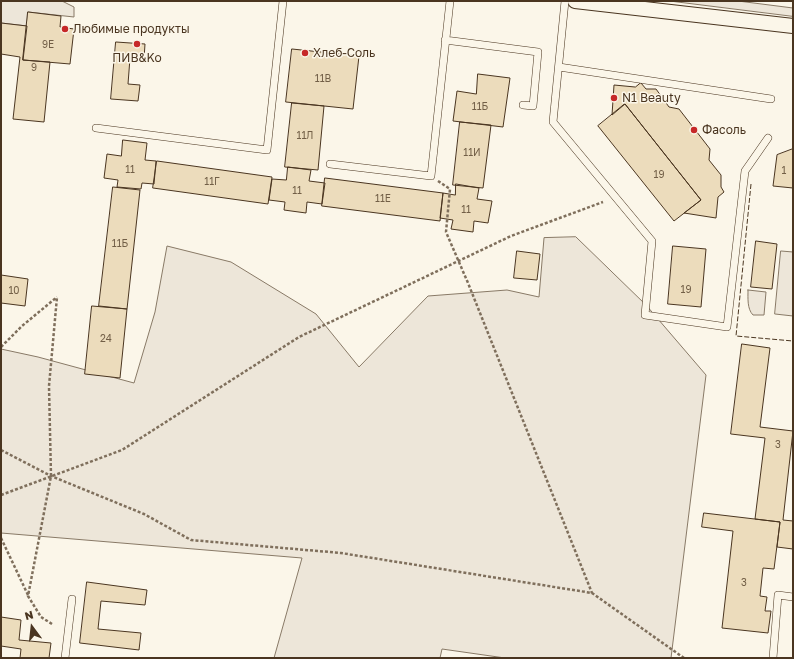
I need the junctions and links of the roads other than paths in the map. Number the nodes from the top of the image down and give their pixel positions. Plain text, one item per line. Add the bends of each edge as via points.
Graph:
1 (284, 1) edge
2 (450, 1) edge
3 (565, 1) edge
4 (575, 1) edge
5 (793, 26) edge
6 (445, 40) junction
7 (559, 68) junction
8 (772, 99) dead end
9 (523, 105) dead end
10 (96, 128) dead end
11 (768, 138) dead end
12 (330, 164) dead end
13 (793, 597) edge
14 (72, 599) dead end
15 (65, 658) edge
16 (773, 658) edge

1 - 10 lane via 267,150
2 - 6 lane
3 - 7 lane
4 - 5 street
6 - 9 lane via 538,52 532,106
6 - 12 lane via 431,176
7 - 8 lane
7 - 11 lane via 553,122 652,241 645,315 727,326 745,171
13 - 16 lane via 778,595
14 - 15 lane

